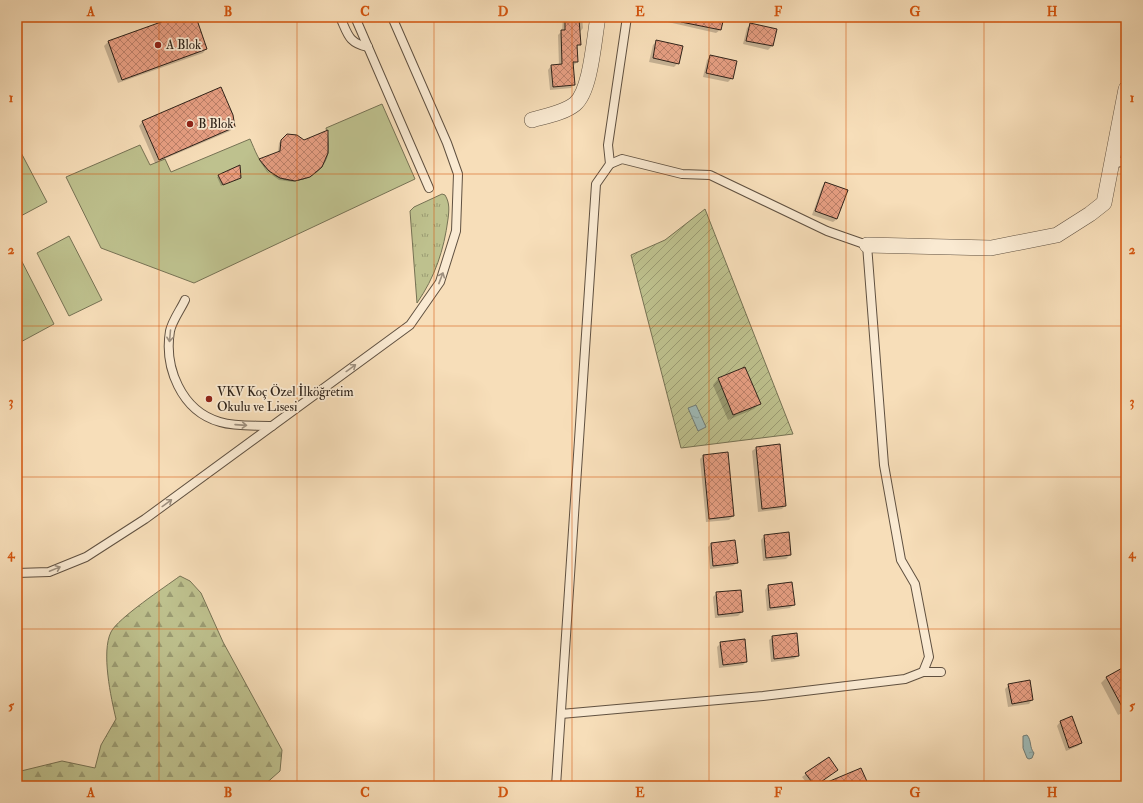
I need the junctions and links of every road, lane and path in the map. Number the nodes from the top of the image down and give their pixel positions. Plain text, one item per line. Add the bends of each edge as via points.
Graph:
1 (340, 17) edge
2 (355, 17) edge
3 (392, 17) edge
4 (598, 17) edge
5 (627, 17) edge
6 (368, 46) junction
7 (1126, 89) edge
8 (532, 120) dead end
9 (1119, 163) edge
10 (610, 164) junction
11 (429, 188) dead end
12 (867, 245) junction
13 (185, 300) dead end
14 (272, 426) junction
15 (17, 573) edge
16 (923, 672) junction
17 (941, 672) dead end
18 (561, 714) junction
19 (556, 786) edge

1 - 6 lane via 350,39 358,45
2 - 6 lane
14 -> 3 lane via 410,325 440,282 456,231 458,174
4 - 8 street via 587,86 580,100 569,109
5 - 10 lane via 608,145
6 - 11 lane
7 - 9 street
9 - 12 street via 1104,203 1056,235 992,248
10 - 12 lane via 622,159 682,174 710,175 827,231
10 - 18 lane via 596,184
12 - 16 lane via 884,465 901,560 915,584 929,657
13 -> 14 lane via 170,329 168,356 173,376 182,393 195,408 220,422
15 -> 14 lane via 49,572 86,557 145,519
16 - 17 lane
16 - 18 lane via 905,679 763,696
18 - 19 lane

